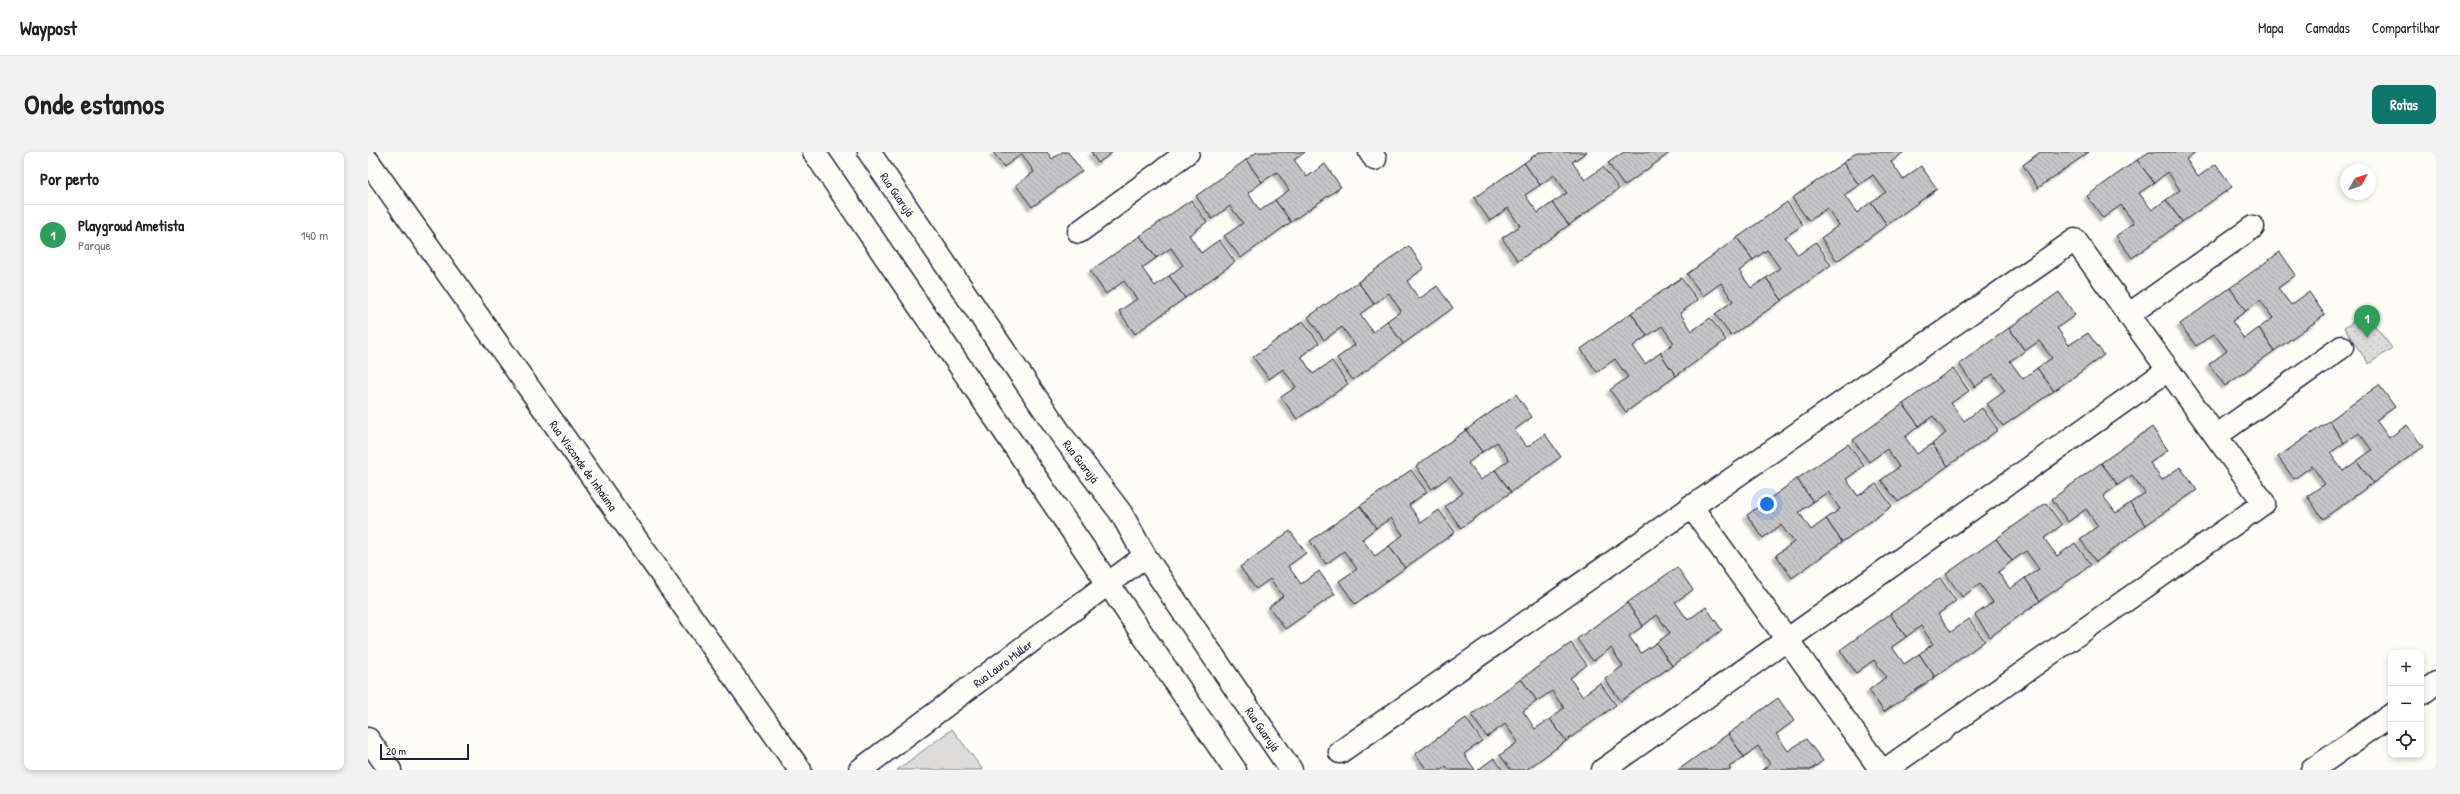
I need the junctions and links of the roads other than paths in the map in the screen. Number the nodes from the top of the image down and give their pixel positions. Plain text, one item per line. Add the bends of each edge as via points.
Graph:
1 (814, 152) edge
2 (1188, 152) edge
3 (880, 157) edge
4 (368, 161) edge
5 (2253, 227) dead end
6 (1078, 232) dead end
7 (2128, 315) junction
8 (2342, 347) dead end
9 (2168, 370) junction
10 (2216, 436) junction
11 (1692, 506) junction
12 (1146, 556) junction
13 (1107, 585) junction
14 (1786, 638) junction
15 (2436, 683) edge
16 (2424, 692) edge
17 (2388, 717) edge
18 (368, 739) edge
19 (1340, 752) dead end
20 (390, 770) edge
21 (800, 770) edge
22 (860, 770) edge
23 (1234, 770) edge
24 (1291, 770) edge
25 (1603, 770) edge
26 (1881, 770) edge
27 (1885, 770) edge
28 (2312, 770) edge

1 - 13 street
2 - 6 street
3 - 12 street, Rua Guarujá via 1063,437 1121,513
4 - 21 street, Rua Visconde de Inhaúma
5 - 7 street
7 - 9 street
7 - 11 street via 2075,240
8 - 10 street
9 - 10 street
9 - 14 street
10 - 27 street via 2264,503
11 - 14 street
11 - 19 street
12 - 13 street, Rua Lauro Muller
12 - 24 street, Rua Guarujá
13 - 22 street, Rua Lauro Muller
13 - 23 street
14 - 25 street
14 - 26 street
15 - 16 street
17 - 28 street
18 - 20 street

